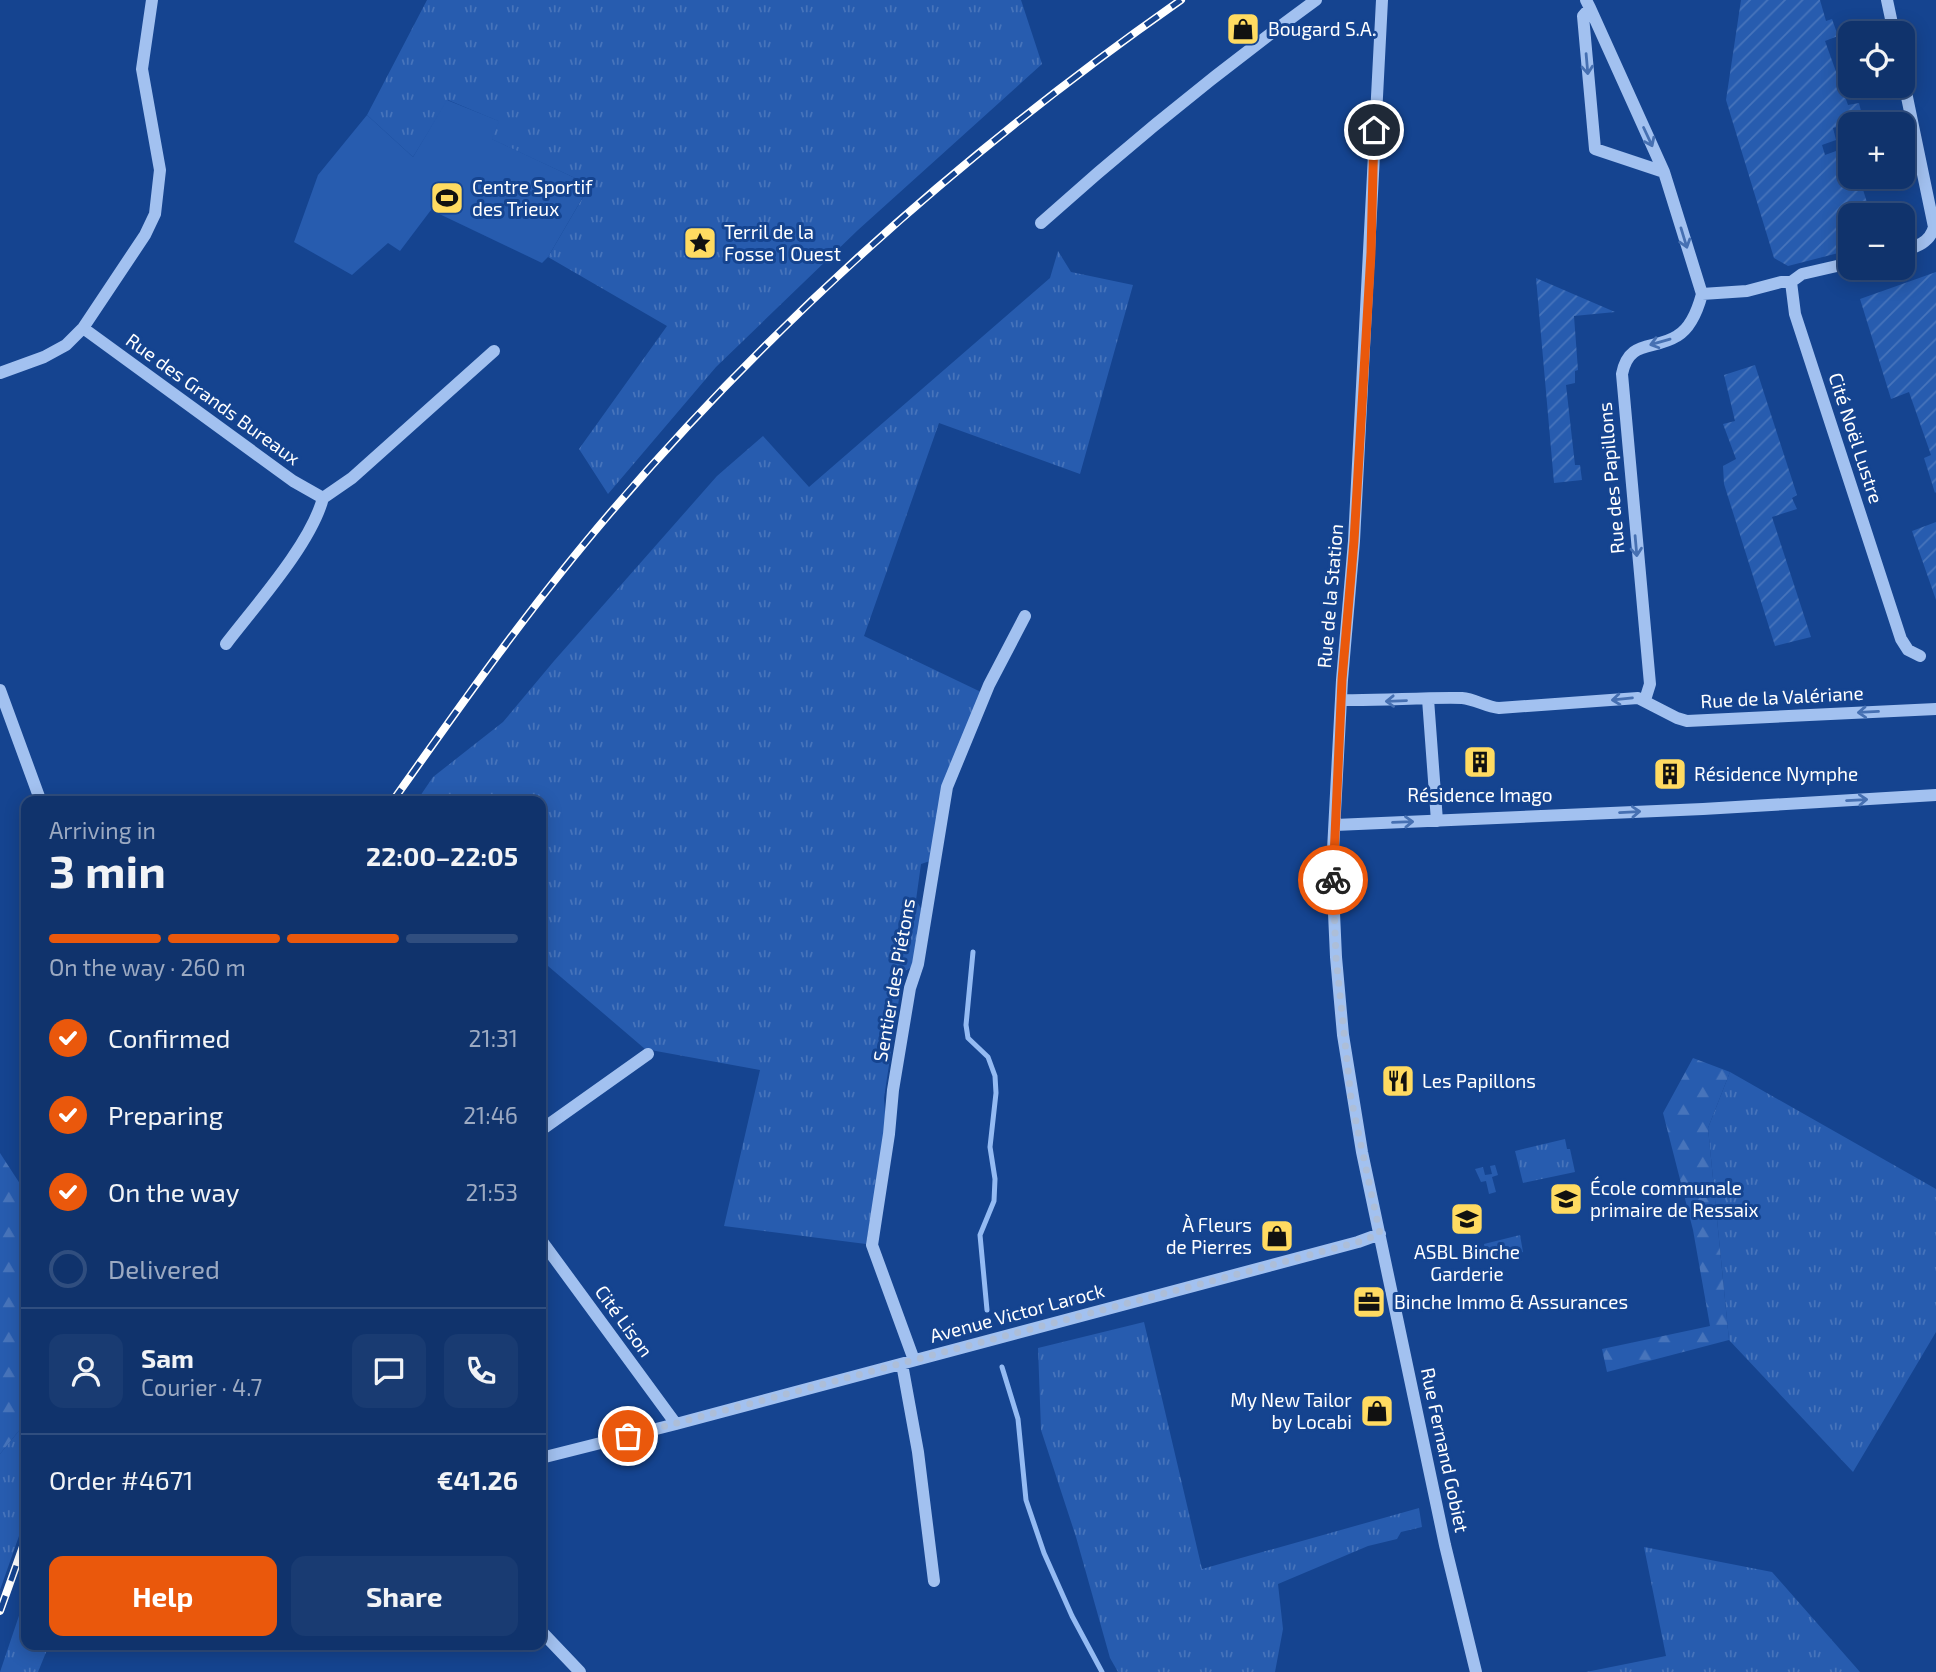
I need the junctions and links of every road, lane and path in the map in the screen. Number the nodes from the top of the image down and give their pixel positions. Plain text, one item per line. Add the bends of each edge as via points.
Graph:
1 (152, 0) edge
2 (1316, 0) edge
3 (1382, 0) edge
4 (1887, 0) edge
5 (1588, 4) edge
6 (1891, 21) edge
7 (1908, 98) edge
8 (1664, 172) junction
9 (1934, 213) edge
10 (1041, 223) dead end
11 (1915, 247) edge
12 (1838, 266) edge
13 (1791, 282) junction
14 (1702, 294) junction
15 (83, 328) junction
16 (494, 351) dead end
17 (0, 373) edge
18 (323, 498) junction
19 (1025, 616) dead end
20 (226, 644) dead end
21 (1920, 656) dead end
22 (0, 690) edge
23 (1428, 699) junction
24 (1341, 700) junction
25 (1645, 700) junction
26 (1936, 709) edge
27 (1936, 795) edge
28 (39, 796) edge
29 (1437, 821) junction
30 (1335, 825) junction
31 (648, 1054) dead end
32 (546, 1126) edge
33 (1380, 1234) junction
34 (546, 1247) edge
35 (908, 1362) junction
36 (676, 1424) junction
37 (546, 1457) edge
38 (934, 1581) dead end
39 (546, 1636) edge
40 (580, 1672) edge
41 (1476, 1672) edge

1 - 15 street via 142,69 160,170 155,214
2 - 10 street via 1132,143
3 - 24 street, Rue de la Station via 1354,541
4 - 6 street
5 -> 8 street
5 -> 8 street via 1583,16 1595,149
7 - 9 street
8 -> 14 street
9 - 11 street via 1930,237
12 - 13 street via 1801,274
13 - 14 street
13 - 21 street, Cité Noël Lustre via 1795,314 1901,639 1908,650
14 -> 25 street, Rue des Papillons via 1683,331 1634,351 1622,374 1650,684
15 - 17 street via 44,357
15 - 18 street, Rue des Grands Bureaux
16 - 18 street via 352,478
18 - 20 street via 298,549
19 - 35 street, Sentier des Piétons via 989,685 947,788 893,1090 872,1245
22 - 28 street
23 -> 24 street, Rue de la Valériane
25 -> 23 street, Rue de la Valériane via 1499,708 1466,698
23 - 29 street
24 - 30 street, Rue de la Station
26 -> 25 street, Rue de la Valériane via 1688,721
29 -> 27 street
30 -> 29 street
30 - 33 street, Rue de la Station via 1332,869 1343,1035 1351,1098
31 - 32 street
33 - 35 street, Avenue Victor Larock
33 - 41 street, Rue Fernand Gobiet
34 - 36 street, Cité Lison
35 - 36 street, Avenue Victor Larock
35 - 38 street, Sentier des Piétons
36 - 37 street, Avenue Victor Larock
39 - 40 street

